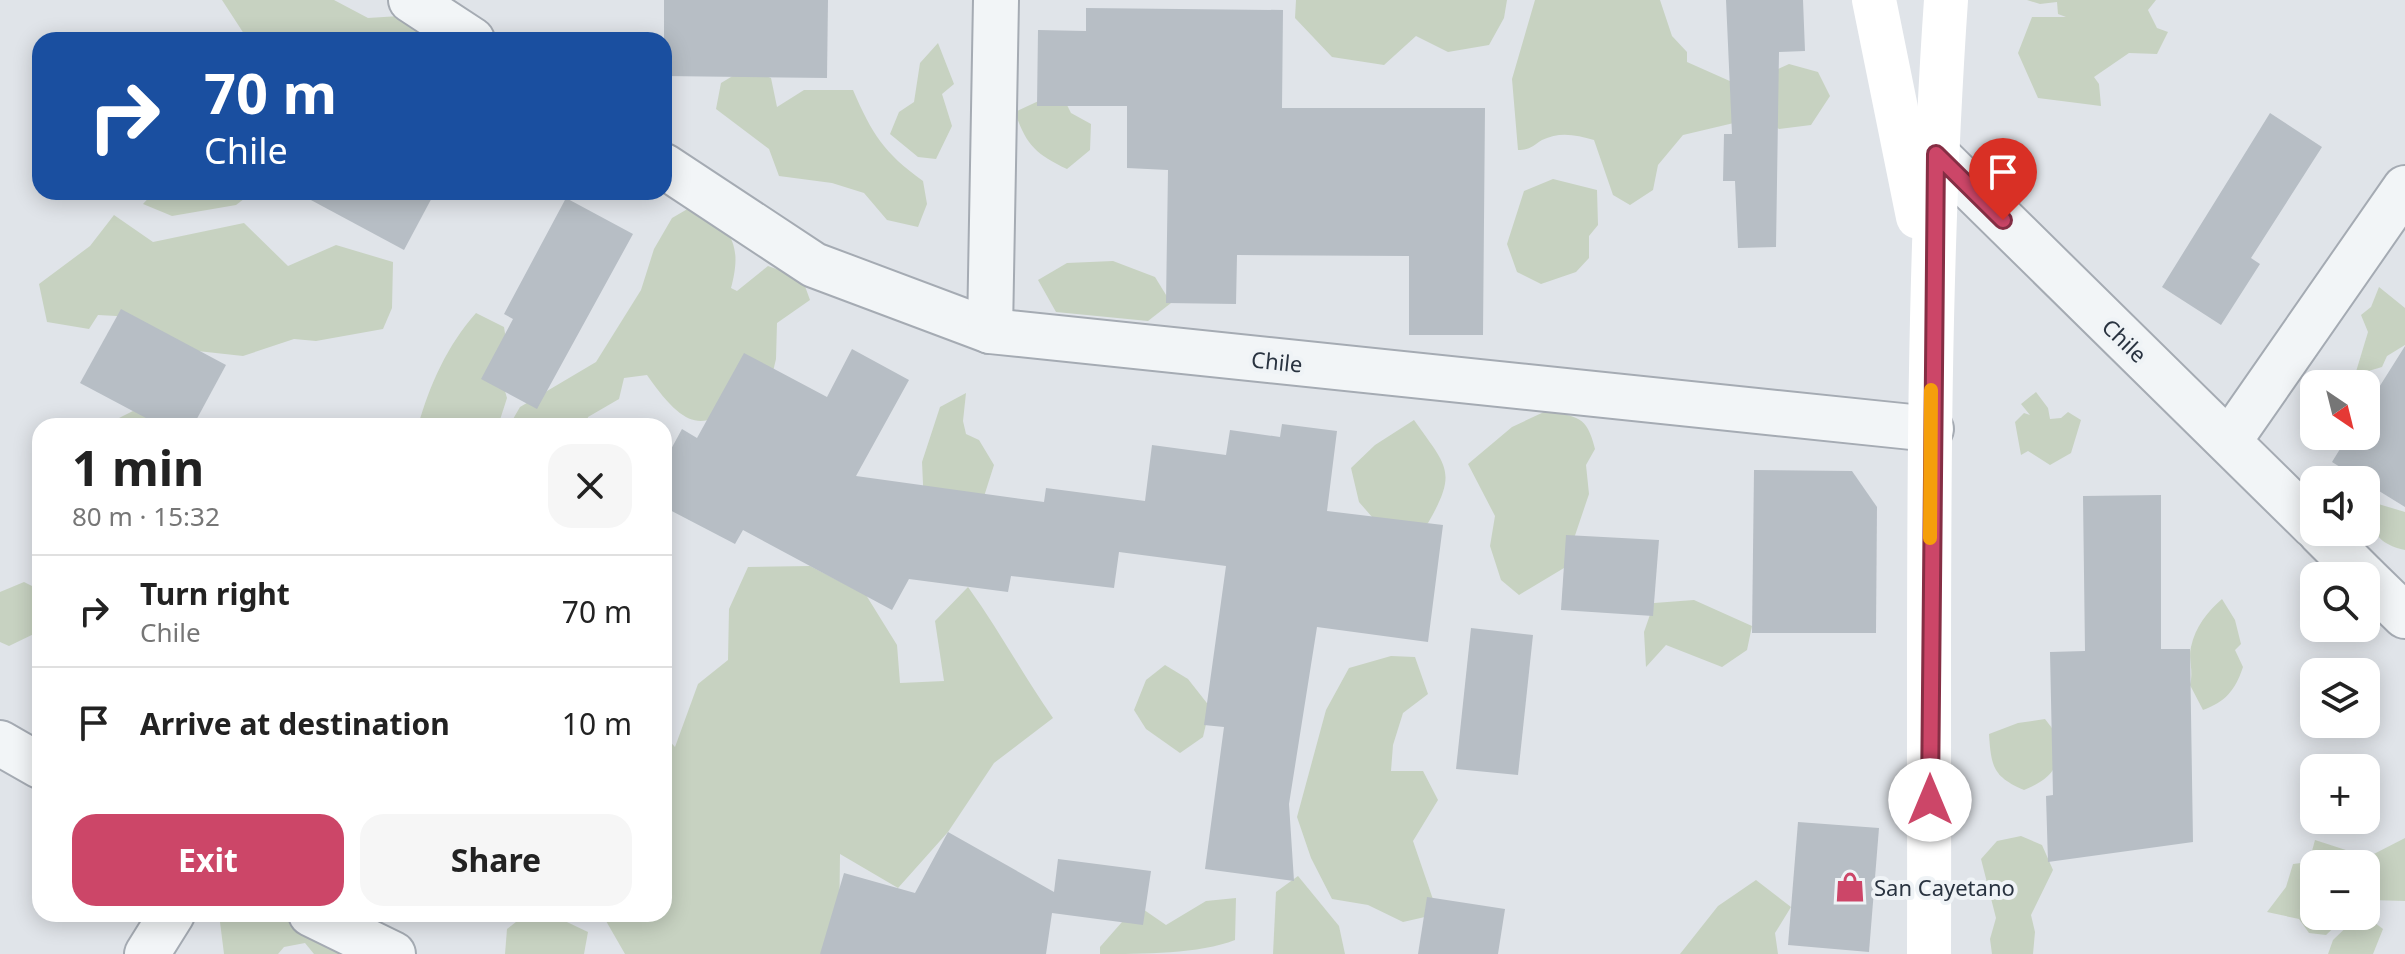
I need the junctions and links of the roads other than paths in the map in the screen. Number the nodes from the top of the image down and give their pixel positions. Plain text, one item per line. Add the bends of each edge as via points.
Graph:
1 (411, 0) edge
2 (996, 0) edge
3 (1874, 0) edge
4 (1946, 0) edge
5 (460, 32) edge
6 (1936, 154) junction
7 (672, 171) edge
8 (2405, 188) edge
9 (1934, 286) junction
10 (990, 331) junction
11 (1931, 429) junction
12 (2229, 441) junction
13 (2300, 512) edge
14 (2334, 546) edge
15 (2350, 562) edge
16 (2380, 592) edge
17 (2405, 616) edge
18 (0, 743) edge
19 (32, 761) edge
20 (167, 922) edge
21 (327, 922) edge
22 (147, 954) edge
23 (393, 954) edge
24 (1929, 954) edge

1 - 5 street
2 - 10 street
3 - 9 main road
4 - 6 main road
6 - 9 main road
6 - 12 street, Chile
7 - 10 street, Chile via 814,265
8 - 12 street
9 - 11 main road
10 - 11 street, Chile
11 - 24 main road
12 - 13 street, Chile
14 - 15 street
16 - 17 street
18 - 19 street
20 - 22 street
21 - 23 street

